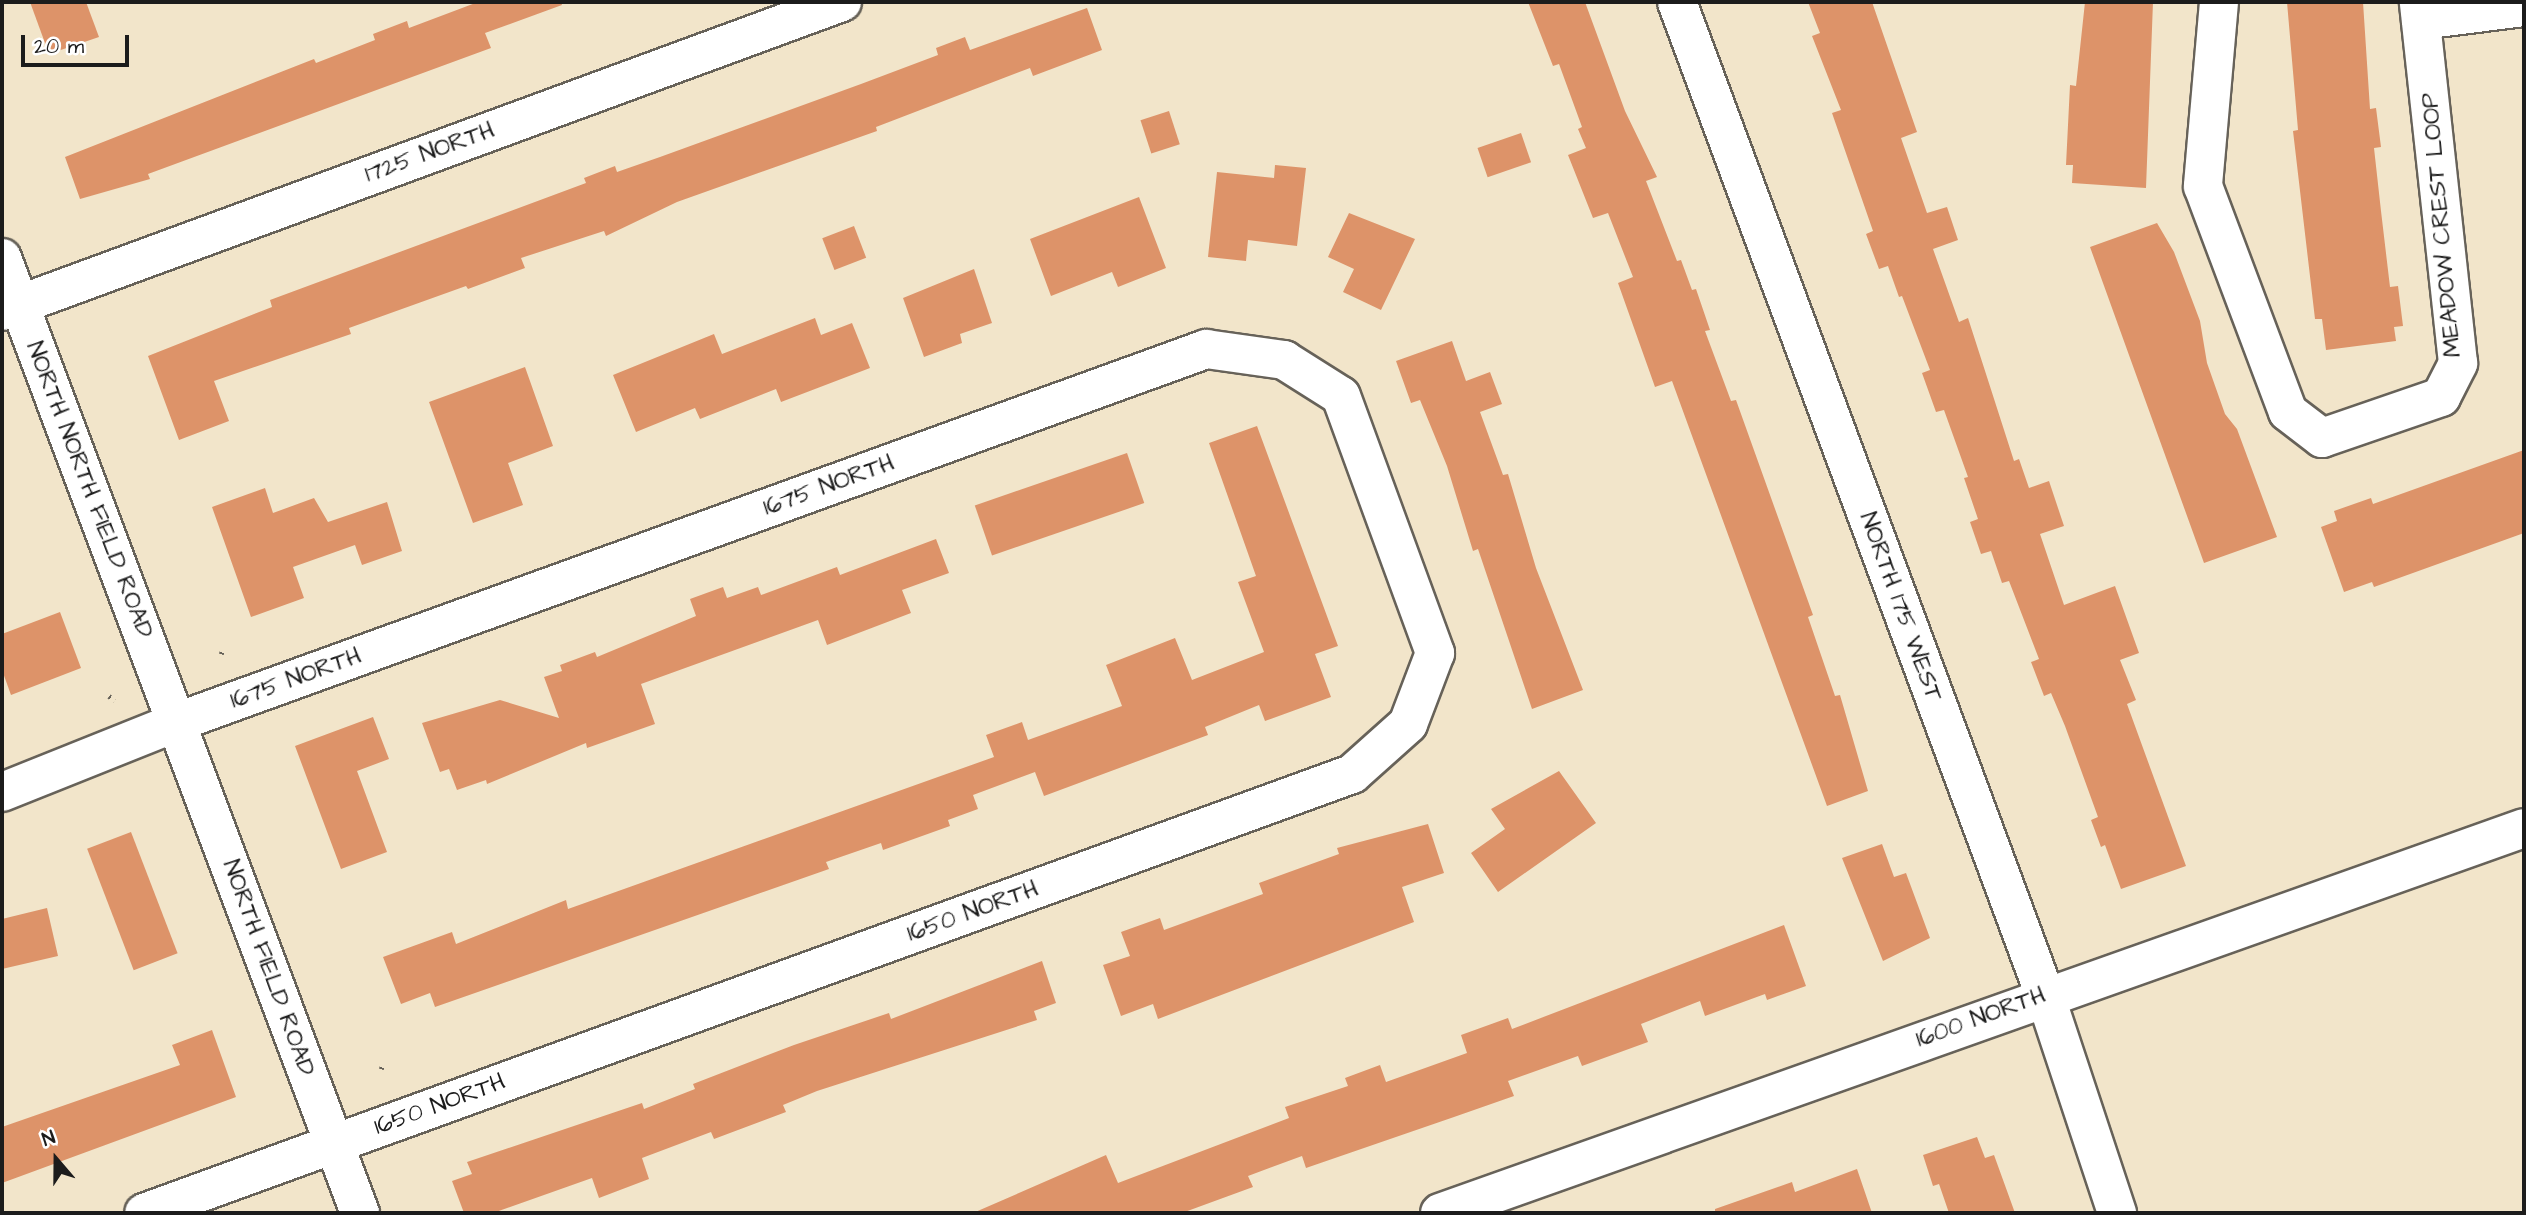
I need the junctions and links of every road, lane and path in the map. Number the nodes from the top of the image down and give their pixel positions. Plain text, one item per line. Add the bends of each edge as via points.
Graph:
1 (842, 2) edge
2 (1677, 2) edge
3 (2219, 2) edge
4 (2524, 8) edge
5 (2420, 11) edge
6 (2, 258) edge
7 (10, 308) edge
8 (1393, 533) joint
9 (108, 696) dead end
10 (115, 700) dead end
11 (177, 722) junction
12 (2, 792) edge
13 (2524, 828) edge
14 (2045, 995) junction
15 (334, 1143) junction
16 (144, 1213) edge
17 (360, 1213) edge
18 (1440, 1213) edge
19 (2118, 1213) edge

1 - 7 street, 1725 NORTH
2 - 14 street, NORTH 175 WEST
3 - 5 street, MEADOW CREST LOOP via 2203,186 2288,412 2322,438 2441,397 2458,363
4 - 5 street
6 - 7 street, NORTH NORTH FIELD ROAD
7 - 11 street, NORTH NORTH FIELD ROAD
8 - 11 street, 1675 NORTH via 1341,396 1284,360 1206,349
8 - 15 street, 1650 NORTH via 1435,653 1408,724 1352,774
9 - 10 path
11 - 12 street, 1675 NORTH
11 - 15 street, NORTH FIELD ROAD
13 - 14 street, 1600 NORTH
14 - 18 street, 1600 NORTH
14 - 19 street, NORTH 175 WEST
15 - 16 street, 1650 NORTH
15 - 17 street, NORTH FIELD ROAD

